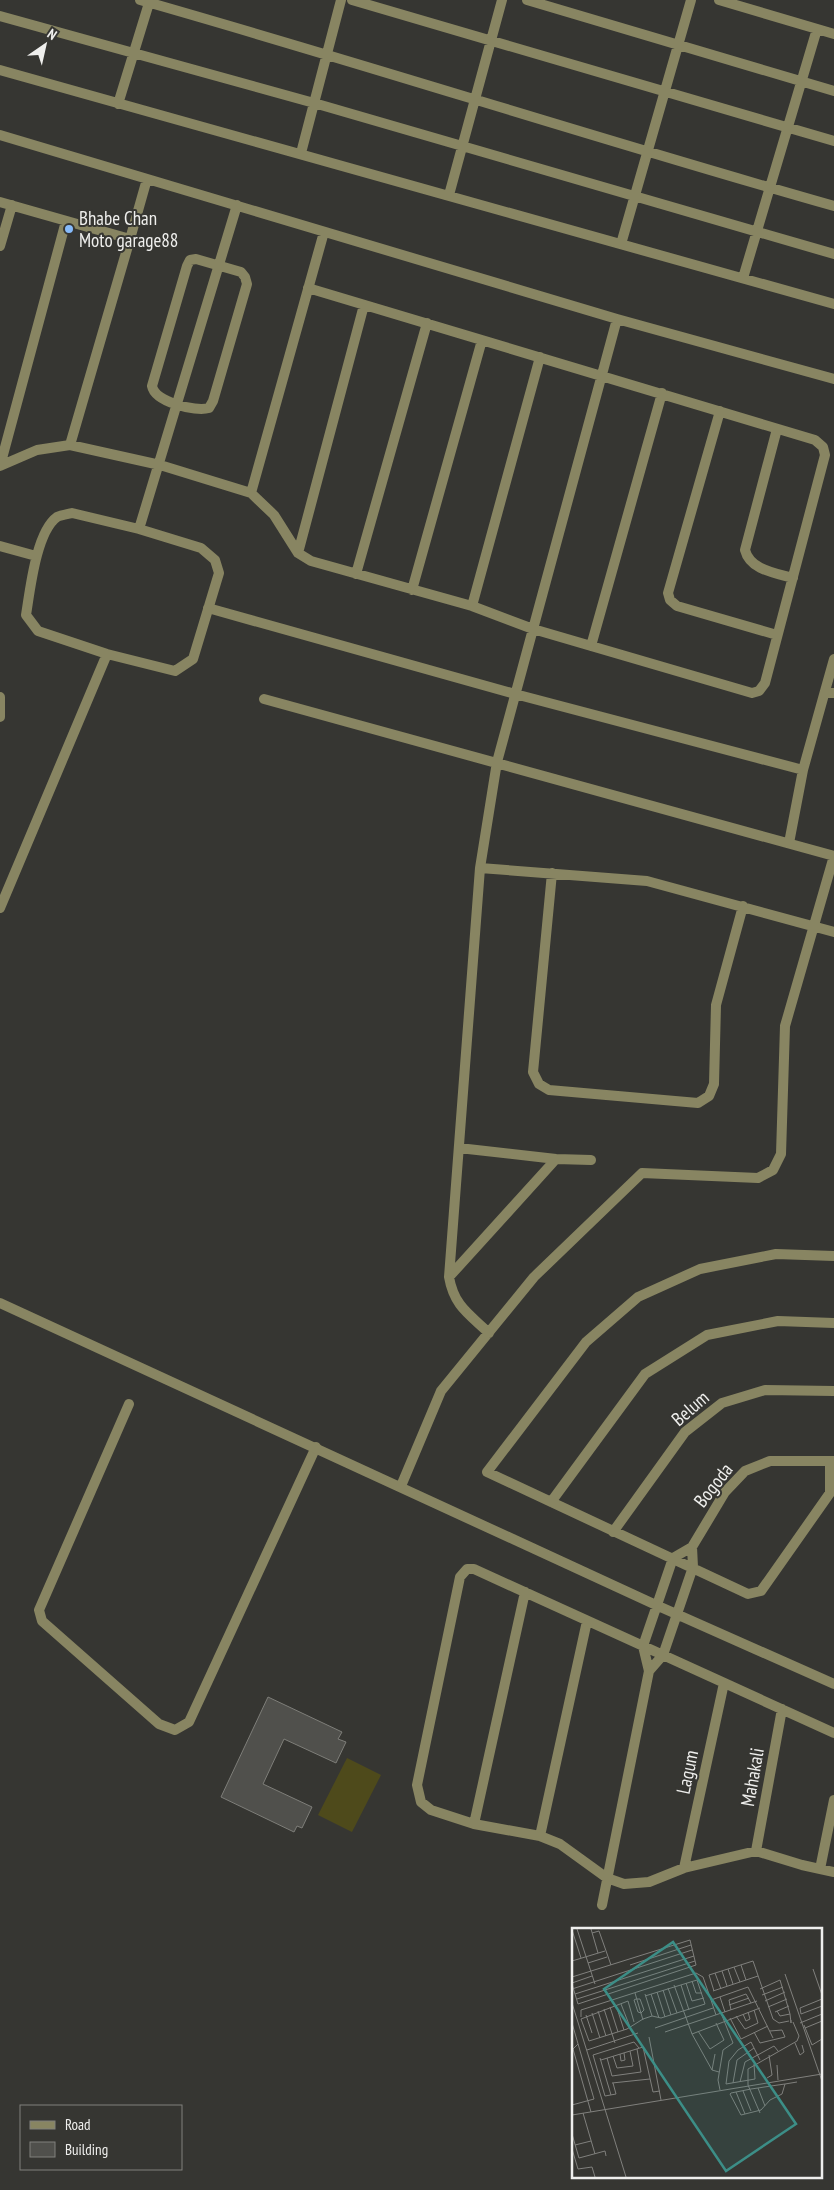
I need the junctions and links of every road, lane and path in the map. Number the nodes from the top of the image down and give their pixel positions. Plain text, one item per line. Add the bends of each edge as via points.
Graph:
1 (341, 0) edge
2 (352, 0) edge
3 (502, 0) edge
4 (527, 0) edge
5 (690, 0) edge
6 (720, 0) edge
7 (144, 1) edge
8 (0, 16) edge
9 (817, 29) junction
10 (834, 34) edge
11 (491, 41) junction
12 (678, 45) junction
13 (134, 53) junction
14 (327, 54) junction
15 (0, 70) edge
16 (801, 82) junction
17 (834, 91) edge
18 (665, 92) junction
19 (474, 101) junction
20 (314, 103) junction
21 (118, 104) junction
22 (788, 128) junction
23 (0, 135) edge
24 (834, 141) edge
25 (462, 146) junction
26 (648, 151) junction
27 (301, 153) junction
28 (147, 178) junction
29 (770, 188) junction
30 (448, 195) junction
31 (635, 196) junction
32 (0, 202) edge
33 (12, 205) junction
34 (237, 205) junction
35 (834, 206) edge
36 (66, 220) junction
37 (324, 232) junction
38 (757, 232) junction
39 (130, 239) junction
40 (621, 244) junction
41 (0, 246) edge
42 (834, 254) edge
43 (218, 265) junction
44 (743, 278) junction
45 (308, 288) junction
46 (834, 304) edge
47 (364, 305) junction
48 (617, 319) junction
49 (427, 323) junction
50 (482, 340) junction
51 (540, 357) junction
52 (602, 375) junction
53 (834, 379) edge
54 (662, 393) junction
55 (177, 404) junction
56 (720, 411) junction
57 (777, 428) junction
58 (70, 445) junction
59 (160, 464) junction
60 (0, 466) edge
61 (251, 493) junction
62 (140, 529) junction
63 (0, 546) edge
64 (298, 554) junction
65 (36, 556) junction
66 (356, 574) junction
67 (792, 578) junction
68 (412, 590) junction
69 (472, 606) junction
70 (208, 608) junction
71 (533, 630) junction
72 (777, 636) junction
73 (591, 646) junction
74 (107, 654) junction
75 (834, 659) edge
76 (830, 692) edge
77 (515, 694) junction
78 (0, 697) edge
79 (264, 698) dead end
80 (0, 717) edge
81 (498, 762) junction
82 (803, 770) junction
83 (789, 843) junction
84 (834, 856) edge
85 (480, 868) junction
86 (552, 873) junction
87 (1, 904) edge
88 (743, 906) junction
89 (812, 926) junction
90 (834, 932) edge
91 (459, 1148) junction
92 (556, 1159) junction
93 (591, 1160) dead end
94 (834, 1256) edge
95 (449, 1277) junction
96 (0, 1303) edge
97 (834, 1323) edge
98 (489, 1333) junction
99 (834, 1391) edge
100 (128, 1404) dead end
101 (316, 1447) junction
102 (832, 1461) edge
103 (401, 1486) junction
104 (551, 1502) junction
105 (613, 1532) junction
106 (692, 1546) junction
107 (673, 1558) junction
108 (693, 1567) junction
109 (525, 1592) junction
110 (656, 1605) junction
111 (677, 1614) junction
112 (587, 1621) junction
113 (643, 1646) junction
114 (663, 1655) junction
115 (649, 1671) junction
116 (724, 1683) junction
117 (834, 1684) edge
118 (782, 1709) junction
119 (834, 1733) edge
120 (834, 1800) edge
121 (474, 1824) junction
122 (540, 1836) junction
123 (756, 1851) junction
124 (684, 1868) junction
125 (820, 1868) junction
126 (834, 1872) edge
127 (607, 1878) junction
128 (602, 1905) dead end

1 - 14 street
2 - 11 street
3 - 11 street
4 - 12 street
5 - 12 street
6 - 9 street
7 - 13 street
7 - 14 street
8 - 13 street
9 - 10 street
9 - 16 street
11 - 18 street
11 - 19 street
12 - 16 street
12 - 18 street
13 - 20 street
13 - 21 street
14 - 19 street
14 - 20 street
15 - 21 street
16 - 17 street
16 - 22 street
18 - 22 street
18 - 26 street
19 - 25 street
19 - 26 street
20 - 25 street
20 - 27 street
21 - 27 street
22 - 24 street
22 - 29 street
23 - 28 street
25 - 30 street
25 - 31 street
26 - 29 street
26 - 31 street
27 - 30 street
28 - 34 street
28 - 39 street
29 - 35 street
29 - 38 street
30 - 40 street
31 - 38 street
31 - 40 street
32 - 33 street
33 - 36 street
33 - 41 street
34 - 37 street
34 - 43 street
36 - 39 street
36 - 60 street
37 - 45 street
37 - 48 street
38 - 42 street
38 - 44 street
39 - 58 street
40 - 44 street
43 - 55 street
43 - 55 street via 196,259 190,260 187,266 152,386 160,398
43 - 55 street via 240,272 247,284 209,408 201,410
44 - 46 street
45 - 47 street
45 - 61 street
47 - 49 street
47 - 64 street
48 - 52 street
48 - 53 street
49 - 50 street
49 - 66 street
50 - 51 street
50 - 68 street
51 - 52 street
51 - 69 street
52 - 54 street
52 - 71 street
54 - 56 street
54 - 73 street
55 - 59 street
56 - 57 street
56 - 72 street via 668,593 677,606
57 - 67 street via 746,550 747,559 755,566
57 - 67 street via 815,440 823,447 825,455
58 - 59 street
58 - 60 street via 36,450
59 - 61 street
59 - 62 street
61 - 64 street via 274,515
62 - 65 street via 72,513 58,517 48,528
62 - 70 street via 201,548 215,560 219,573
63 - 65 street
64 - 66 street
65 - 74 street via 26,615 38,631
66 - 68 street
67 - 72 street
68 - 69 street
69 - 71 street
70 - 74 street via 193,659 175,671
70 - 77 street
71 - 73 street
71 - 77 street
72 - 73 street via 765,683 752,693
74 - 87 street
75 - 76 street
76 - 82 street
77 - 81 street
77 - 82 street
78 - 80 street
79 - 81 street
81 - 83 street
81 - 85 street
82 - 83 street
83 - 84 street
84 - 89 street
85 - 86 street
85 - 91 street
86 - 88 street via 647,881
86 - 88 street via 533,1072 539,1084 549,1090 698,1103 708,1096 714,1084 716,1005
88 - 89 street
89 - 90 street
89 - 98 street via 785,1026 781,1154 773,1170 758,1178 642,1173 534,1277
91 - 92 street
91 - 95 street
92 - 93 street
92 - 95 street
94 - 104 street via 776,1254 700,1268 638,1297 586,1342 487,1472
95 - 98 street via 458,1303
96 - 101 street
97 - 104 street via 778,1321 707,1335 645,1374
98 - 103 street via 441,1391
99 - 105 street, Belum via 765,1390 722,1402 685,1432
100 - 101 street via 39,1610 42,1621 159,1724 175,1730 189,1722
101 - 103 street
102 - 106 street, Bogoda via 770,1461 745,1471 725,1492
102 - 108 street via 830,1493 761,1591 748,1594
103 - 110 street
104 - 105 street
105 - 107 street
106 - 107 street, Bogoda
106 - 108 street
107 - 108 street
107 - 110 street
108 - 111 street
109 - 112 street
109 - 121 street
109 - 121 street via 474,1569 467,1569 460,1577 417,1785 421,1802 431,1810
110 - 111 street
110 - 113 street
111 - 114 street
111 - 117 street
112 - 113 street
112 - 122 street
113 - 114 street
113 - 115 street
114 - 115 street
114 - 116 street
115 - 127 street
116 - 118 street
116 - 124 street, Lagum
118 - 119 street
118 - 123 street, Mahakali
120 - 125 street
121 - 122 street
122 - 127 street via 560,1844
123 - 124 street
123 - 125 street
124 - 127 street via 649,1882 624,1884
125 - 126 street
127 - 128 street

